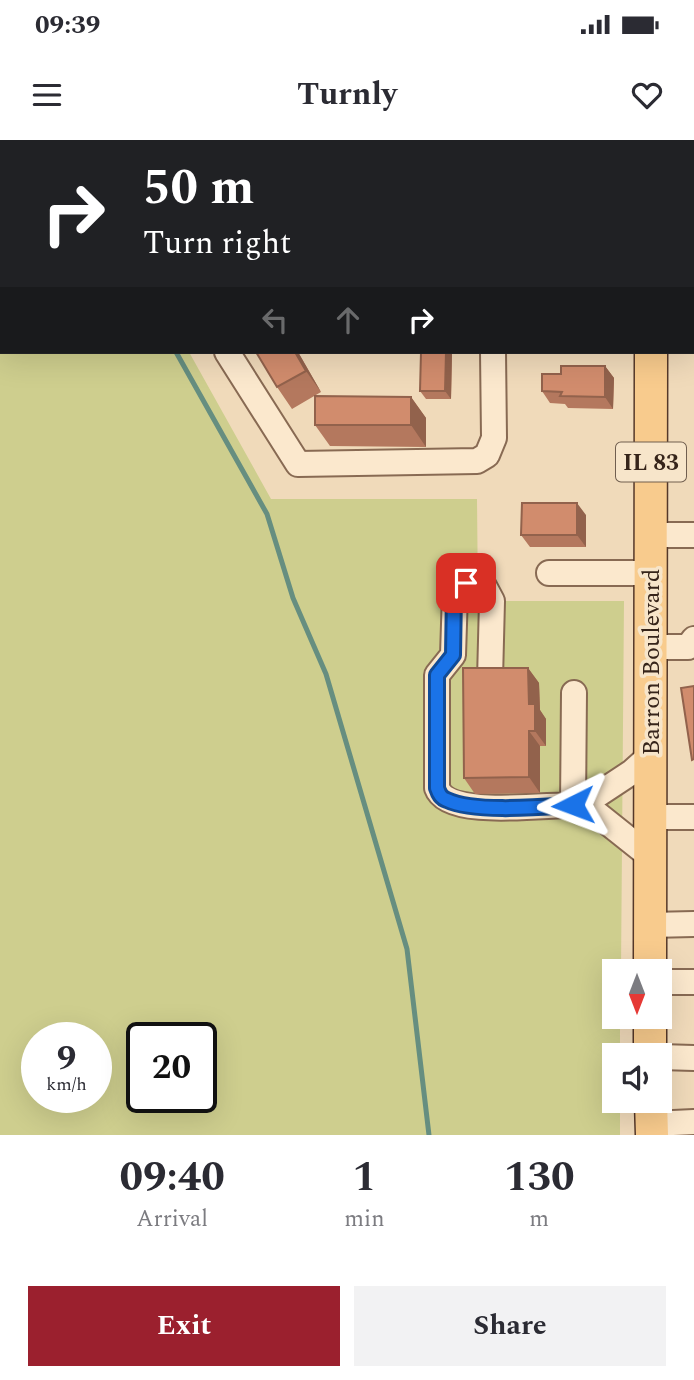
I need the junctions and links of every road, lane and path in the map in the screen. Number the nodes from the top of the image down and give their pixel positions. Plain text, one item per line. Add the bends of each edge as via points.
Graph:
1 (228, 354) edge
2 (493, 354) edge
3 (651, 354) edge
4 (650, 536) junction
5 (694, 536) edge
6 (549, 573) dead end
7 (650, 573) junction
8 (694, 639) edge
9 (650, 647) junction
10 (490, 680) edge
11 (574, 693) dead end
12 (650, 755) junction
13 (578, 805) junction
14 (650, 817) junction
15 (694, 817) edge
16 (650, 857) junction
17 (694, 924) edge
18 (650, 926) junction
19 (650, 959) edge
20 (672, 982) edge
21 (694, 982) edge
22 (672, 1057) edge
23 (694, 1058) edge
24 (652, 1120) edge
25 (694, 1122) edge

1 - 2 lane via 298,464 477,461 487,455 494,439
3 - 4 main road, Barron Boulevard / IL 83
4 - 5 lane
4 - 7 main road, Barron Boulevard / IL 83
6 - 7 lane
7 - 9 main road, Barron Boulevard / IL 83
8 - 9 lane via 688,647
9 - 12 main road, Barron Boulevard / IL 83
10 - 13 lane via 492,601 484,586 466,583 454,593 453,655 437,675 439,795 468,807
11 - 13 lane
12 - 13 lane via 632,772
12 - 14 main road, Barron Boulevard / IL 83
13 - 16 lane via 592,810
14 - 15 lane
14 - 16 main road, Barron Boulevard / IL 83
16 - 18 main road, Barron Boulevard / IL 83
17 - 18 lane
18 - 19 main road, Barron Boulevard / IL 83
20 - 21 lane
22 - 23 lane
24 - 25 lane

